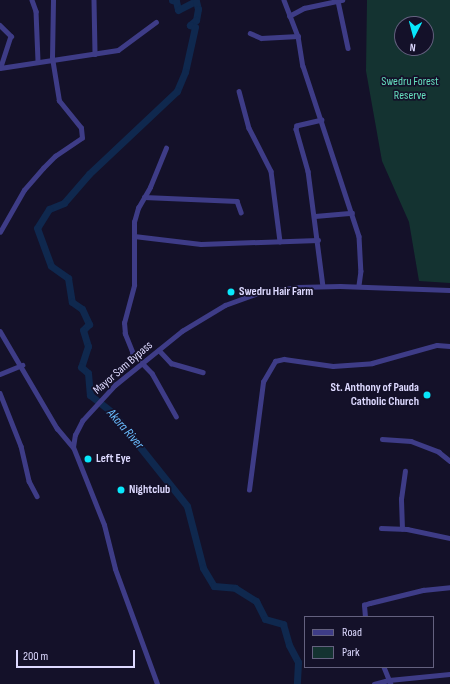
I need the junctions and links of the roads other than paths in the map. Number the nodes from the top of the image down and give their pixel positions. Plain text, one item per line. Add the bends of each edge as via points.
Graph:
1 (32, 0) edge
2 (53, 0) edge
3 (94, 0) edge
4 (284, 0) edge
5 (340, 1) edge
6 (289, 16) junction
7 (156, 22) dead end
8 (0, 25) edge
9 (250, 33) dead end
10 (298, 36) junction
11 (348, 48) dead end
12 (95, 54) junction
13 (52, 58) junction
14 (38, 61) junction
15 (0, 67) edge
16 (239, 91) dead end
17 (322, 120) junction
18 (166, 148) dead end
19 (144, 197) junction
20 (241, 212) dead end
21 (352, 213) junction
22 (315, 216) junction
23 (0, 232) edge
24 (134, 236) junction
25 (318, 240) junction
26 (280, 241) junction
27 (323, 286) junction
28 (359, 286) junction
29 (450, 290) edge
30 (0, 330) edge
31 (450, 346) edge
32 (159, 350) junction
33 (142, 363) junction
34 (22, 365) junction
35 (203, 372) dead end
36 (0, 374) edge
37 (0, 393) edge
38 (176, 417) dead end
39 (382, 439) dead end
40 (73, 447) junction
41 (450, 461) edge
42 (405, 471) dead end
43 (249, 490) dead end
44 (38, 496) dead end
45 (382, 528) dead end
46 (402, 529) junction
47 (450, 538) edge
48 (450, 587) edge
49 (365, 616) edge
50 (384, 668) edge
51 (450, 674) edge
52 (390, 682) edge
53 (157, 684) edge
54 (374, 684) edge

1 - 14 street via 36,11
2 - 13 street
3 - 12 street
4 - 6 street
5 - 6 street via 304,8
5 - 11 street
6 - 10 street
7 - 12 street via 118,50
8 - 15 street via 11,36
9 - 10 street via 261,38
10 - 17 street via 302,66
12 - 13 street
13 - 14 street
13 - 23 street via 59,101 81,128 82,138 55,156 43,168 24,190
14 - 15 street
16 - 26 street via 249,128 270,171
17 - 21 street
17 - 22 street via 297,126 296,129 305,157
18 - 19 street
19 - 20 street via 237,201
19 - 24 street via 134,222
21 - 22 street
21 - 28 street via 360,243
22 - 25 street
24 - 26 street via 201,244
24 - 33 street via 134,285 124,323 128,345
25 - 26 street
25 - 27 street
27 - 28 street, Mayor Sam Bypass
27 - 32 street, Mayor Sam Bypass via 279,289 242,299 208,314
28 - 29 street, Mayor Sam Bypass
30 - 34 street
31 - 43 street via 437,345 372,363 333,366 284,359 275,361 263,382
32 - 33 street, Mayor Sam Bypass
32 - 35 street via 171,363
33 - 38 street via 152,374
33 - 40 street, Mayor Sam Bypass via 95,406 77,429
34 - 36 street
34 - 40 street via 57,428
37 - 44 street via 21,446 29,481
39 - 41 street via 411,441 439,452
40 - 53 street via 104,525 115,569
42 - 46 street via 401,499
45 - 46 street
46 - 47 street
48 - 49 street via 403,594 364,606
50 - 52 street
51 - 52 street
52 - 54 street

